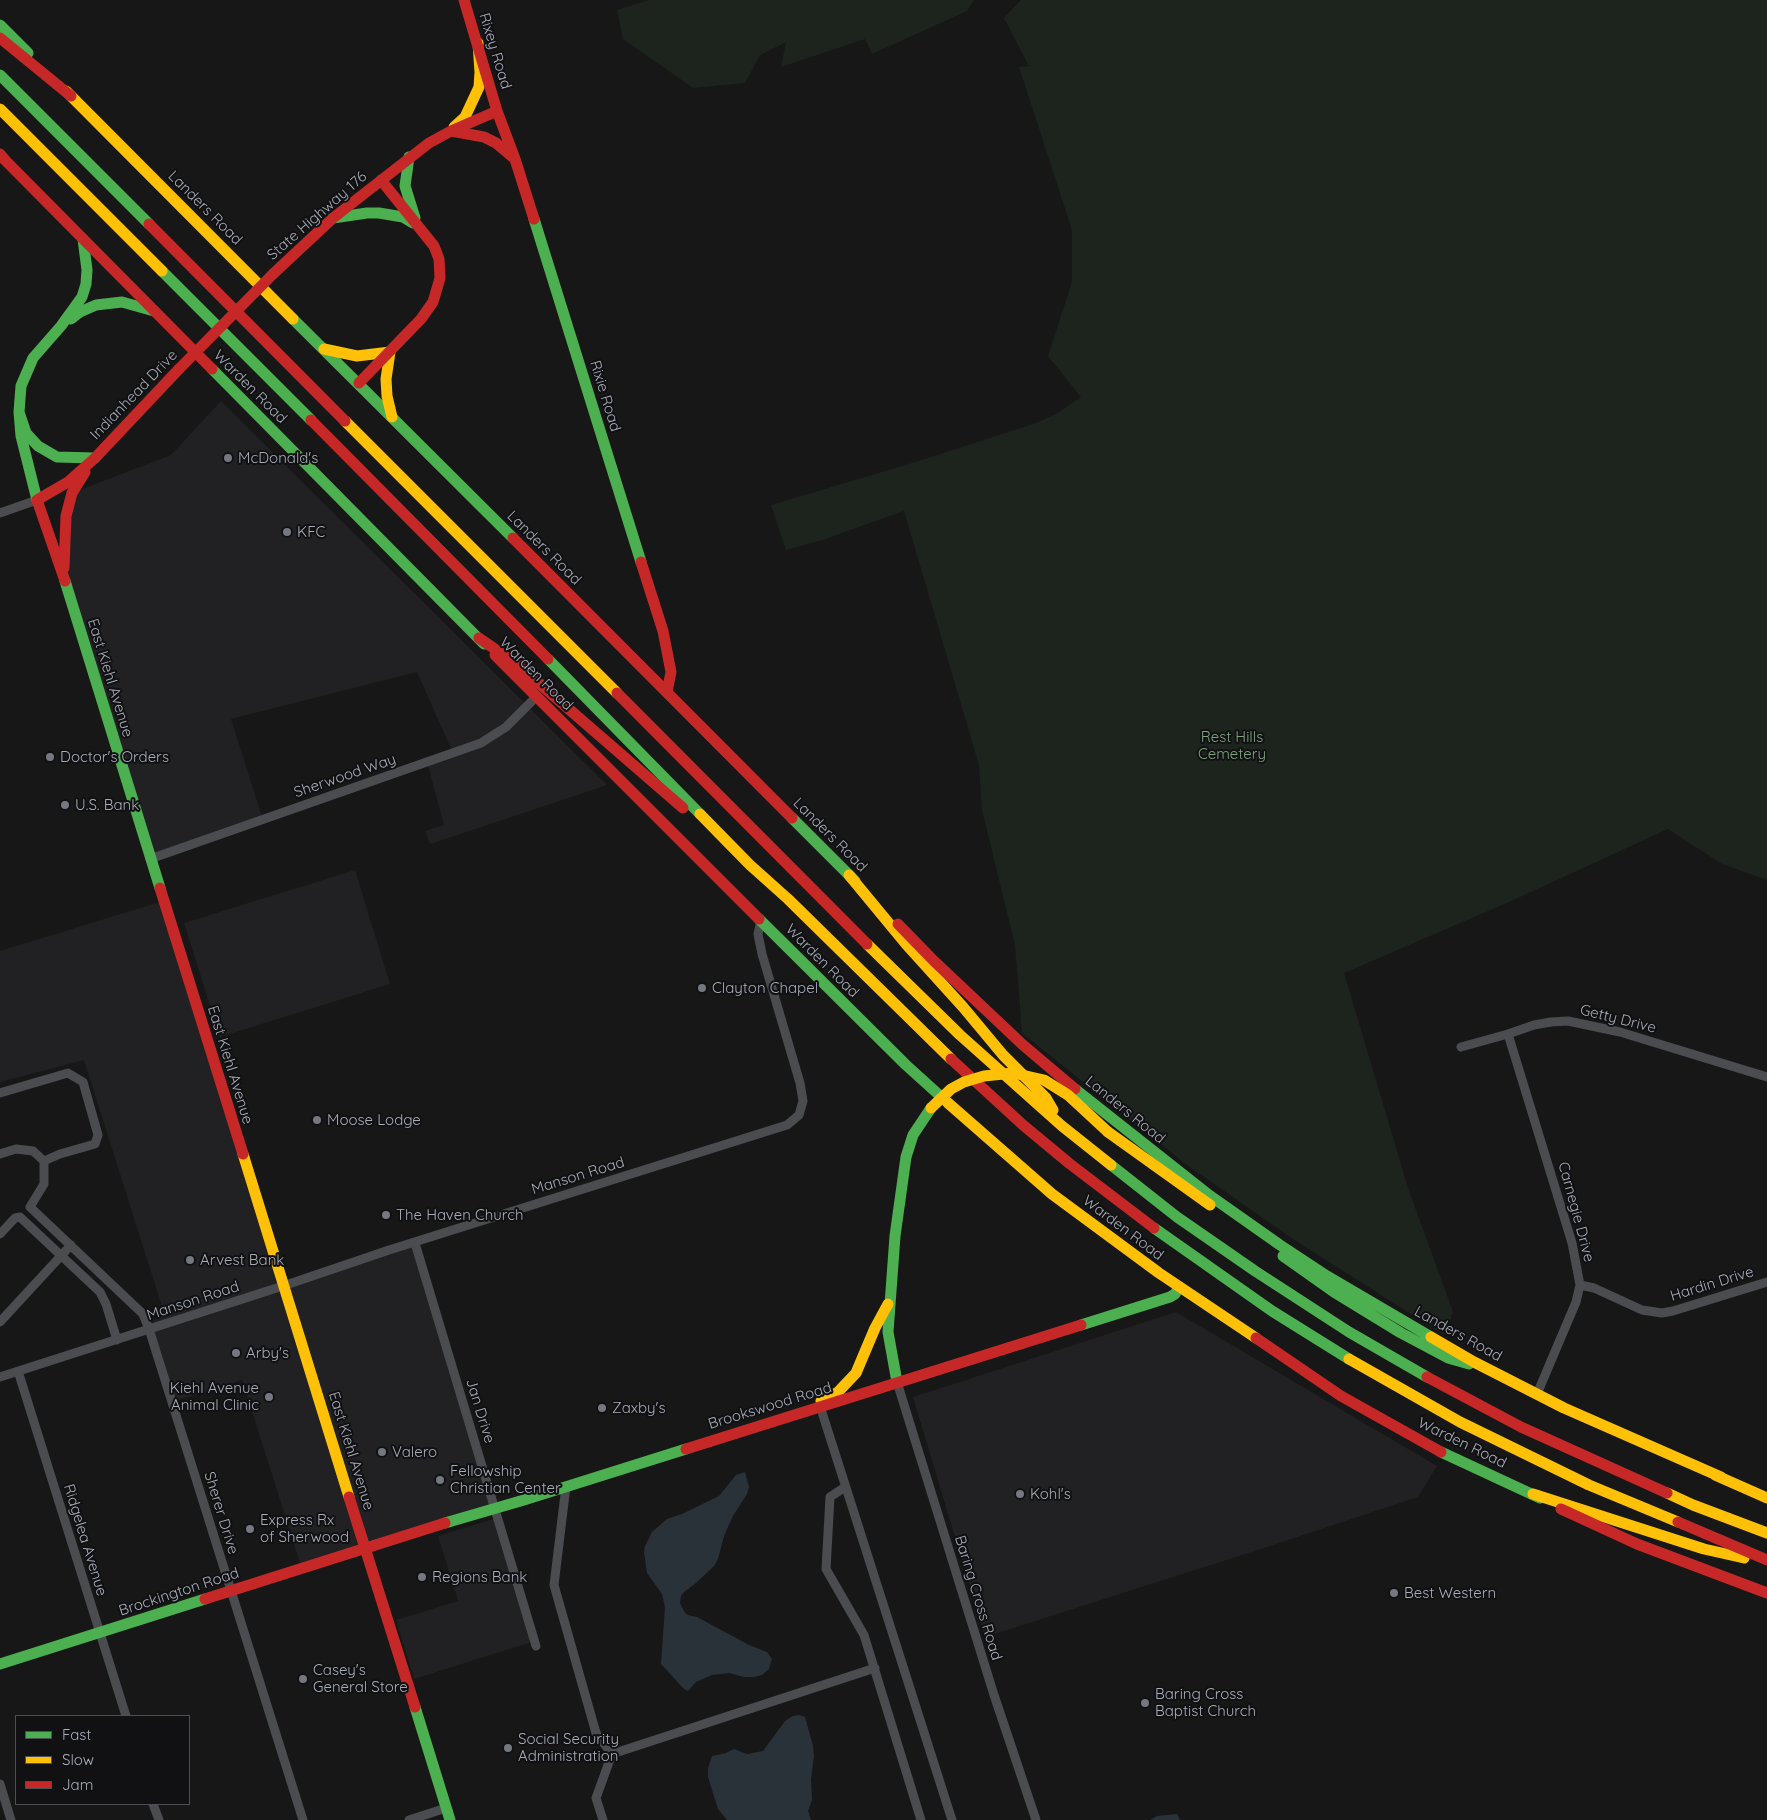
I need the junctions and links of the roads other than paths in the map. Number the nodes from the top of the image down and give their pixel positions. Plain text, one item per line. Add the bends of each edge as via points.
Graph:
1 (464, 0) edge
2 (0, 25) edge
3 (0, 38) edge
4 (478, 43) junction
5 (0, 75) edge
6 (72, 96) junction
7 (0, 109) edge
8 (497, 112) junction
9 (450, 131) junction
10 (2, 157) edge
11 (409, 157) junction
12 (515, 159) junction
13 (381, 180) junction
14 (333, 218) junction
15 (418, 225) junction
16 (83, 239) junction
17 (273, 274) joint
18 (155, 311) junction
19 (61, 326) junction
20 (324, 349) junction
21 (390, 352) junction
22 (359, 383) junction
23 (19, 412) junction
24 (392, 417) junction
25 (94, 458) junction
26 (37, 500) junction
27 (0, 513) edge
28 (64, 578) junction
29 (479, 638) junction
30 (667, 692) junction
31 (536, 696) junction
32 (150, 859) junction
33 (750, 864) junction
34 (849, 875) junction
35 (761, 921) junction
36 (1508, 1034) junction
37 (1461, 1047) dead end
38 (1767, 1077) edge
39 (0, 1093) edge
40 (1062, 1126) junction
41 (0, 1154) edge
42 (44, 1161) junction
43 (30, 1206) junction
44 (20, 1217) junction
45 (0, 1234) edge
46 (415, 1242) junction
47 (71, 1245) junction
48 (61, 1256) junction
49 (102, 1275) junction
50 (1767, 1282) edge
51 (92, 1285) junction
52 (1580, 1285) junction
53 (284, 1286) junction
54 (1179, 1287) junction
55 (122, 1294) junction
56 (890, 1302) junction
57 (106, 1304) junction
58 (0, 1322) edge
59 (149, 1329) junction
60 (117, 1340) junction
61 (1490, 1370) junction
62 (18, 1371) junction
63 (0, 1377) edge
64 (897, 1382) junction
65 (1537, 1394) junction
66 (820, 1406) junction
67 (799, 1413) junction
68 (1715, 1475) junction
69 (566, 1486) junction
70 (845, 1487) junction
71 (1533, 1494) junction
72 (1767, 1494) edge
73 (1767, 1498) edge
74 (495, 1508) junction
75 (1767, 1533) edge
76 (366, 1549) junction
77 (1767, 1562) edge
78 (231, 1592) junction
79 (1767, 1593) edge
80 (100, 1633) junction
81 (536, 1646) dead end
82 (0, 1664) edge
83 (875, 1668) junction
84 (126, 1715) edge
85 (612, 1754) junction
86 (0, 1784) edge
87 (154, 1805) edge
88 (446, 1808) junction
89 (11, 1820) edge
90 (159, 1820) edge
91 (303, 1820) edge
92 (409, 1820) edge
93 (450, 1820) edge
94 (603, 1820) edge
95 (921, 1820) edge
96 (952, 1820) edge
97 (1036, 1820) edge

1 - 4 main road, Rixey Road
2 - 6 main road, Landers Road
3 - 6 main road
4 - 8 main road, Rixey Road
4 - 9 main road via 478,87 465,117
5 - 40 main road via 915,992
6 - 20 main road, Landers Road
7 - 33 main road
8 - 9 main road
8 - 12 main road, Rixie Road
9 - 11 main road, State Highway 176
9 - 12 main road via 484,137
10 - 16 main road, Warden Road
11 - 13 main road, State Highway 176
11 - 15 main road via 407,196
12 - 30 main road, Rixie Road via 663,631 671,672
13 - 14 main road, State Highway 176
13 - 15 main road
14 - 15 main road via 379,213 403,217
14 - 17 main road, State Highway 176
15 - 21 main road via 434,246 439,260 438,290 421,319
16 - 18 main road, Warden Road
16 - 19 main road, East Kiehl Avenue via 86,284 77,306
17 - 25 main road, Indianhead Drive, bridge
18 - 19 main road, East Kiehl Avenue via 122,302 96,305
18 - 29 main road, Warden Road
19 - 23 main road, East Kiehl Avenue via 33,358 21,386
20 - 21 main road via 357,356
20 - 22 main road, Landers Road
21 - 22 main road
21 - 24 main road via 386,379
22 - 24 main road, Landers Road
23 - 25 main road via 26,433 38,446 57,457
23 - 26 main road, East Kiehl Avenue via 21,436
24 - 30 main road, Landers Road
25 - 26 main road, Indianhead Drive via 68,482
25 - 28 main road via 72,494 66,516
26 - 27 street, Indianhead Drive
26 - 28 main road, East Kiehl Avenue
28 - 32 main road, East Kiehl Avenue
29 - 31 main road, Warden Road
29 - 33 main road via 518,665
30 - 34 main road, Landers Road
31 - 32 street, Sherwood Way via 506,727 481,743
31 - 35 main road, Warden Road
32 - 53 main road, East Kiehl Avenue
33 - 77 main road via 1023,1125 1128,1209 1246,1294 1332,1349 1460,1422 1589,1485
34 - 40 main road via 1003,1054 1046,1098
34 - 61 main road, Landers Road via 1023,1045 1087,1100 1210,1195 1327,1276
35 - 46 street, Manson Road via 758,934 762,954 803,1101 794,1121
35 - 54 main road, Warden Road via 906,1065 994,1145 1052,1194
36 - 37 street, Getty Drive
36 - 38 street, Getty Drive via 1534,1025 1568,1021 1620,1032
36 - 52 street, Carnegie Drive via 1572,1243
39 - 42 street via 68,1073 83,1082 98,1135 95,1144
40 - 75 main road via 1177,1217 1349,1332 1521,1427 1693,1506
41 - 42 street via 16,1149 32,1151
42 - 43 street via 44,1184
43 - 44 street
43 - 47 street, Sherer Drive
44 - 45 street
44 - 48 street
46 - 53 street, Manson Road
46 - 74 street, Jan Drive
47 - 48 street
47 - 49 street, Sherer Drive
48 - 51 street
48 - 58 street
49 - 51 street
49 - 55 street, Sherer Drive
50 - 52 street, Hardin Drive via 1662,1313 1642,1310
51 - 57 street
52 - 65 street, Carnegie Drive via 1576,1302
53 - 59 street, Manson Road
53 - 76 main road, East Kiehl Avenue
54 - 64 main road, Brookswood Road via 1170,1297
54 - 71 main road, Warden Road via 1341,1396 1450,1456
55 - 57 street
55 - 59 street, Sherer Drive via 143,1314
56 - 61 main road, bridge via 895,1236 906,1157 913,1135 931,1108 951,1089 984,1076 1013,1072 1044,1080 1068,1095 1108,1132 1334,1292 1448,1358
56 - 64 main road via 888,1332
56 - 67 main road via 856,1373 838,1392
57 - 60 street
59 - 60 street, Manson Road
59 - 78 street, Sherer Drive
60 - 62 street, Manson Road
61 - 65 main road, Landers Road
62 - 63 street, Manson Road
62 - 80 street, Ridgelea Avenue
64 - 66 main road, Brookswood Road
64 - 97 street, Baring Cross Road
65 - 68 main road, Landers Road
66 - 67 main road, Brookswood Road
66 - 70 street
67 - 69 main road, Brookswood Road
68 - 72 main road, Landers Road
68 - 73 main road
69 - 74 main road, Brookswood Road
69 - 85 street via 554,1585 596,1734
70 - 83 street via 830,1496 826,1569 864,1635
70 - 96 street
71 - 77 main road via 1704,1549
71 - 79 main road, Warden Road via 1637,1544
74 - 76 main road, Brookswood Road
74 - 81 street, Jan Drive
76 - 78 main road, Brockington Road
76 - 88 main road, East Kiehl Avenue
78 - 80 main road, Brockington Road
78 - 91 street, Sherer Drive
80 - 82 main road, Brockington Road
80 - 84 street, Ridgelea Avenue
83 - 85 street
83 - 95 street
85 - 94 street via 596,1798
86 - 89 street
87 - 90 street
88 - 92 street
88 - 93 main road, East Kiehl Avenue

